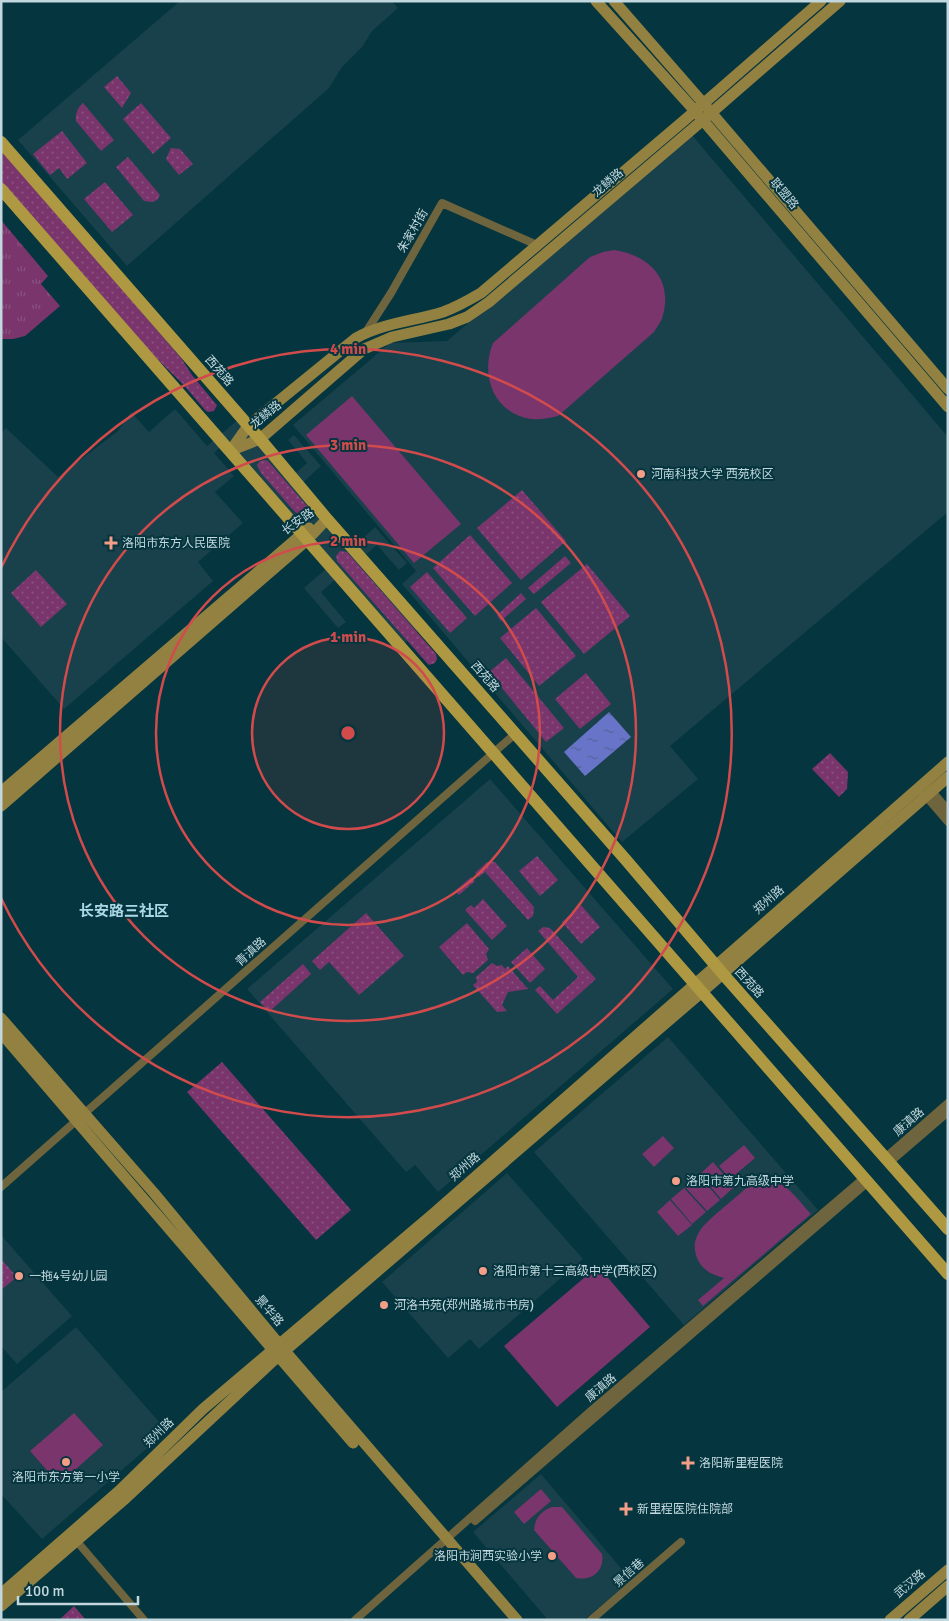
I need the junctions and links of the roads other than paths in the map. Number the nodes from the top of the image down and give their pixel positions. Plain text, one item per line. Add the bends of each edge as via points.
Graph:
1 (596, 1) edge
2 (614, 1) edge
3 (821, 1) edge
4 (840, 1) edge
5 (704, 112) junction
6 (1, 142) edge
7 (1, 189) edge
8 (537, 245) junction
9 (366, 332) junction
10 (948, 389) edge
11 (948, 406) edge
12 (248, 426) junction
13 (260, 439) junction
14 (230, 451) junction
15 (327, 519) junction
16 (304, 537) junction
17 (516, 733) junction
18 (493, 752) junction
19 (948, 762) edge
20 (948, 777) edge
21 (925, 789) junction
22 (1, 792) edge
23 (1, 806) edge
24 (948, 810) edge
25 (948, 822) edge
26 (719, 970) junction
27 (698, 987) junction
28 (1, 1018) edge
29 (1, 1033) edge
30 (948, 1103) edge
31 (948, 1112) edge
32 (81, 1118) junction
33 (888, 1159) junction
34 (866, 1180) junction
35 (1, 1187) edge
36 (948, 1229) edge
37 (948, 1274) edge
38 (279, 1350) junction
39 (73, 1537) junction
40 (681, 1542) dead end
41 (446, 1543) junction
42 (948, 1570) edge
43 (948, 1586) edge
44 (1, 1594) edge
45 (1, 1606) edge
46 (144, 1620) edge
47 (355, 1620) edge
48 (362, 1620) edge
49 (507, 1620) edge
50 (517, 1620) edge
51 (591, 1620) edge
52 (890, 1620) edge
53 (909, 1620) edge

1 - 5 main road, 联盟路
2 - 5 main road, 联盟路
3 - 5 main road, 龙鳞路
4 - 5 main road, 龙鳞路
5 - 8 main road, 龙鳞路
5 - 10 main road, 联盟路
5 - 11 main road, 联盟路
5 - 13 main road, 龙鳞路 via 479,309 449,324 392,337 364,350
6 - 12 main road, 西苑路
7 - 14 main road
8 - 9 main road, 龙鳞路 via 481,293 457,307
8 - 9 street, 朱家村街 via 442,203
9 - 12 main road, 龙鳞路
12 - 13 main road, 西苑路
12 - 14 main road, 龙鳞路
13 - 14 main road, 龙鳞路
13 - 15 main road, 西苑路
14 - 16 main road
15 - 16 main road, 长安路
15 - 17 main road, 西苑路
16 - 18 main road
16 - 22 main road, 长安路
16 - 23 main road, 长安路
17 - 18 street, 青滇路
17 - 26 main road, 西苑路
18 - 27 main road
18 - 32 street, 青滇路
19 - 21 main road, 郑州路
20 - 21 main road, 郑州路
21 - 24 street
21 - 25 street
21 - 26 main road, 郑州路
26 - 27 main road, 郑州路
26 - 33 main road, 西苑路
27 - 34 main road
27 - 38 main road, 郑州路 via 440,1207
28 - 32 main road, 景华路
29 - 32 main road, 景华路
30 - 33 street, 康滇路
31 - 33 street, 康滇路
32 - 35 street, 青滇路
32 - 38 main road, 景华路
33 - 36 main road, 西苑路
34 - 37 main road
34 - 41 street, 康滇路 via 593,1409
38 - 39 main road, 郑州路 via 203,1409
38 - 41 main road, 景华路
39 - 44 main road, 郑州路
39 - 45 main road, 郑州路
39 - 46 street
40 - 51 street, 景信巷
41 - 47 street, 康滇路
41 - 48 street, 康滇路
41 - 49 main road, 景华路
41 - 50 main road, 景华路
42 - 52 main road, 武汉路
43 - 53 main road

